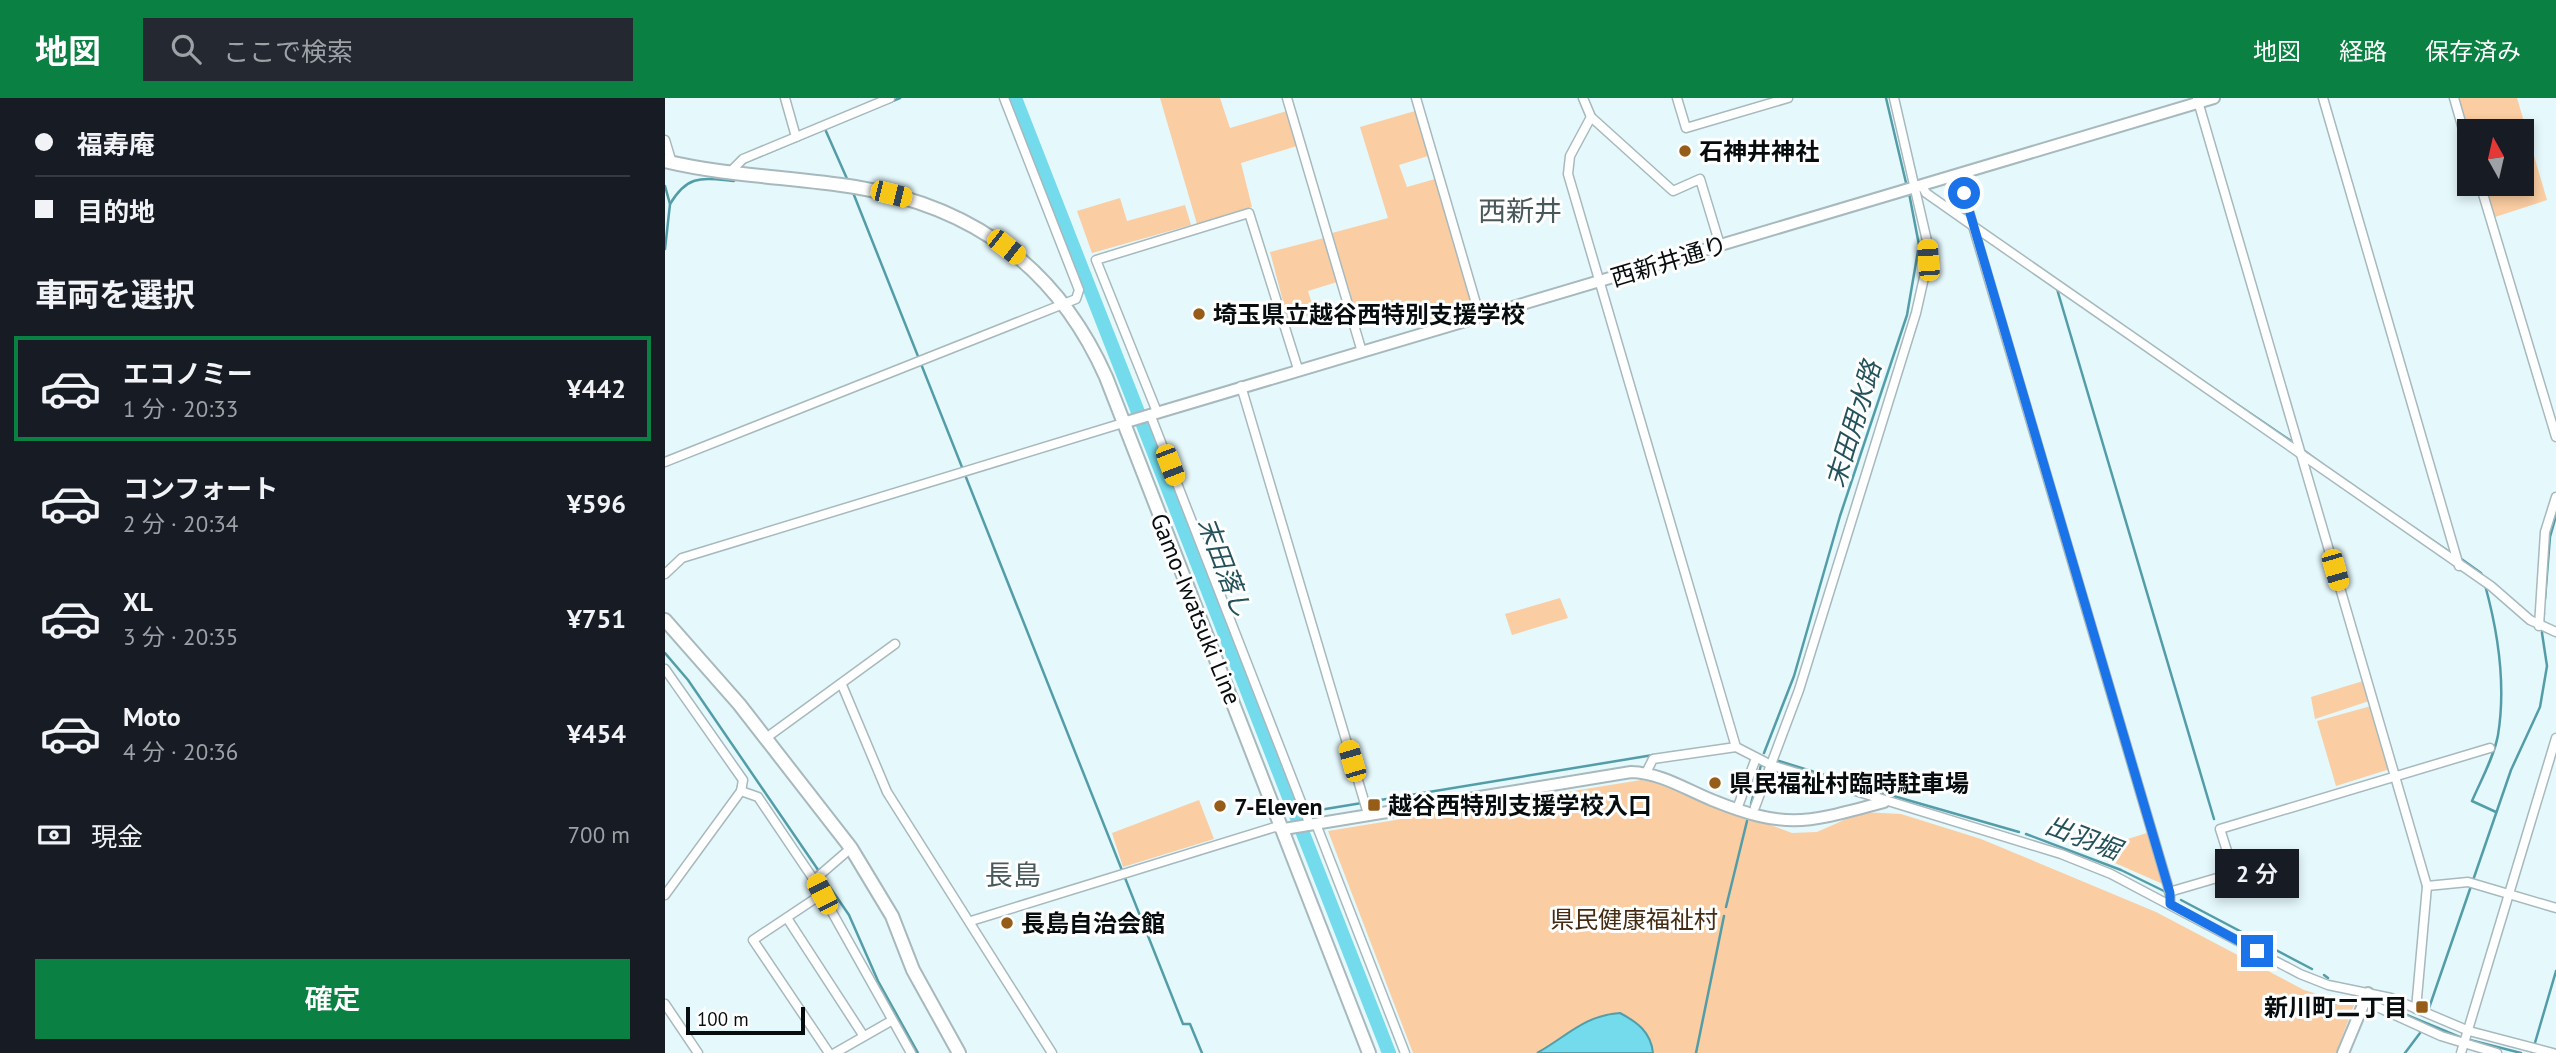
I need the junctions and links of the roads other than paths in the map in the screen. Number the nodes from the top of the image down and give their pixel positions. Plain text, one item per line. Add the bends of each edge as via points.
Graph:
1 (785, 98) edge
2 (890, 98) edge
3 (1004, 98) edge
4 (1287, 98) edge
5 (1416, 98) edge
6 (1583, 98) edge
7 (1677, 98) edge
8 (1788, 98) edge
9 (1894, 98) edge
10 (2214, 98) edge
11 (2323, 98) edge
12 (2454, 98) edge
13 (2197, 101) edge
14 (1591, 117) junction
15 (2460, 119) edge
16 (796, 137) junction
17 (665, 140) edge
18 (668, 162) edge
19 (731, 172) junction
20 (1958, 175) junction
21 (1918, 187) junction
22 (2484, 196) edge
23 (1973, 226) junction
24 (1720, 245) junction
25 (1600, 281) junction
26 (1066, 306) junction
27 (1480, 317) junction
28 (1362, 352) junction
29 (1298, 369) junction
30 (1241, 386) junction
31 (1153, 413) junction
32 (1123, 423) junction
33 (2556, 437) edge
34 (2300, 453) junction
35 (665, 462) edge
36 (2556, 497) edge
37 (2460, 566) junction
38 (665, 574) edge
39 (665, 620) edge
40 (2539, 626) junction
41 (2556, 632) edge
42 (895, 645) dead end
43 (665, 669) edge
44 (842, 685) junction
45 (766, 738) junction
46 (2556, 738) edge
47 (1736, 747) junction
48 (2490, 748) dead end
49 (1756, 758) junction
50 (1771, 765) junction
51 (1646, 773) junction
52 (2396, 775) junction
53 (741, 791) junction
54 (1884, 802) junction
55 (1755, 807) dead end
56 (1737, 809) junction
57 (1368, 814) junction
58 (1313, 824) junction
59 (1284, 829) junction
60 (851, 848) junction
61 (814, 880) junction
62 (2427, 886) junction
63 (2169, 892) junction
64 (822, 894) junction
65 (2511, 894) junction
66 (665, 895) edge
67 (2170, 904) junction
68 (2556, 908) edge
69 (787, 918) junction
70 (971, 921) junction
71 (2366, 997) junction
72 (665, 1004) edge
73 (2416, 1009) junction
74 (891, 1021) junction
75 (2469, 1031) junction
76 (863, 1035) junction
77 (2463, 1049) edge
78 (847, 1050) edge
79 (698, 1053) edge
80 (829, 1053) edge
81 (835, 1053) edge
82 (911, 1053) edge
83 (959, 1053) edge
84 (1052, 1053) edge
85 (1369, 1053) edge
86 (1405, 1053) edge
87 (2343, 1053) edge
88 (2497, 1053) edge
89 (2553, 1053) edge

1 - 16 street
2 - 16 street
3 - 26 street via 1079,290
4 - 28 street
5 - 27 street
6 - 14 street
7 - 8 street via 1686,128
9 - 21 street
10 - 13 street, 西新井通り
11 - 37 street
12 - 15 street
13 - 20 street, 西新井通り
13 - 34 street
14 - 24 street via 1673,191 1700,179
14 - 25 street via 1570,156 1568,174
16 - 19 street via 743,159
17 - 18 street
18 - 19 main road, Gamo-Iwatsuki Line
19 - 26 main road, Gamo-Iwatsuki Line via 854,187 915,200 977,226 1032,268
20 - 21 street, 西新井通り
20 - 23 street
21 - 23 street
21 - 24 street, 西新井通り
21 - 50 street via 1928,260 1916,313 1799,690
22 - 33 street
23 - 34 street
23 - 63 street
24 - 25 street, 西新井通り
25 - 27 street, 西新井通り
25 - 47 street
26 - 32 main road, Gamo-Iwatsuki Line via 1091,345
26 - 35 street
27 - 28 street, 西新井通り
28 - 29 street, 西新井通り
29 - 30 street, 西新井通り
29 - 31 street via 1249,213 1096,260
30 - 31 street, 西新井通り
30 - 57 street
31 - 32 street, 西新井通り
31 - 58 street
32 - 38 street via 682,558
32 - 59 main road, Gamo-Iwatsuki Line
34 - 37 street
34 - 52 street
36 - 40 street via 2545,531
37 - 40 street
39 - 45 main road
40 - 41 street
42 - 44 street
43 - 53 street via 743,780
44 - 45 street
44 - 70 street via 887,792
45 - 60 main road
46 - 65 street
47 - 49 street
47 - 51 street via 1653,759
48 - 52 street
49 - 50 street
49 - 56 street
50 - 54 street via 1832,781
50 - 55 street
51 - 56 street
51 - 57 street via 1615,774
52 - 62 street
52 - 63 street via 2220,830 2234,873
53 - 61 street via 758,797
53 - 66 street
54 - 56 street via 1798,822
54 - 67 street via 2061,854
57 - 58 street
58 - 59 street
58 - 86 street
59 - 70 street via 1275,827 1125,871
59 - 85 main road, Gamo-Iwatsuki Line
60 - 61 street
60 - 83 main road via 893,916 913,970
61 - 64 street
62 - 65 street via 2468,882
62 - 73 street
63 - 67 street
64 - 69 street
64 - 74 street
65 - 68 street
65 - 75 street
67 - 71 street via 2300,974
69 - 76 street
69 - 80 street via 753,940
70 - 84 street
71 - 73 street via 2391,998
71 - 77 street
71 - 87 street
72 - 79 street
73 - 75 street
74 - 76 street
74 - 82 street
75 - 77 street
75 - 89 street
76 - 78 street
77 - 88 street
78 - 81 street

